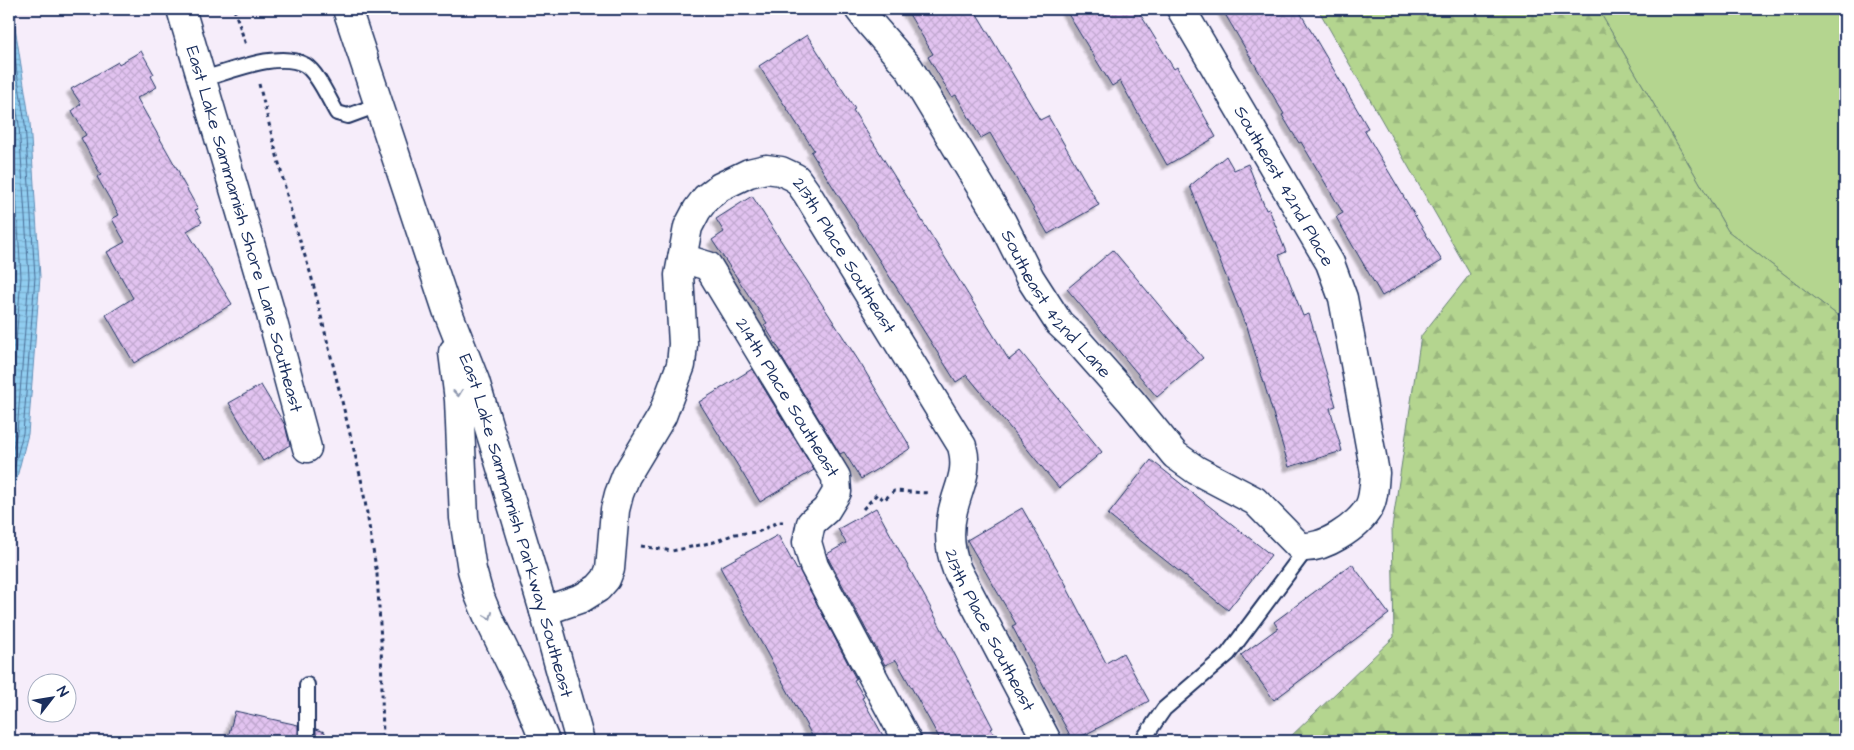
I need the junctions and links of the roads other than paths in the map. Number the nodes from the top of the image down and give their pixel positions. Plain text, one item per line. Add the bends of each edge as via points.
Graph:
1 (181, 9) edge
2 (347, 9) edge
3 (859, 9) edge
4 (1181, 9) edge
5 (203, 79) junction
6 (378, 104) junction
7 (682, 258) junction
8 (447, 310) junction
9 (308, 448) dead end
10 (1307, 548) junction
11 (544, 611) junction
12 (307, 685) dead end
13 (307, 741) edge
14 (545, 741) edge
15 (580, 741) edge
16 (907, 741) edge
17 (1046, 741) edge
18 (1142, 741) edge

1 - 5 street, East Lake Sammamish Shore Lane Southeast
2 - 6 street, East Lake Sammamish Parkway Southeast
3 - 10 street, Southeast 42nd Lane via 909,68 1059,323 1131,401 1175,455 1196,470 1255,501 1299,546
4 - 10 street, Southeast 42nd Place via 1330,263 1343,298 1373,465 1373,491 1370,506 1358,523 1339,536
5 - 6 lane via 273,59 289,60 305,65 315,76 337,113 348,116
5 - 9 street, East Lake Sammamish Shore Lane Southeast
6 - 8 street, East Lake Sammamish Parkway Southeast
7 - 11 street, 213th Place Southeast via 679,294 682,365 662,416 618,494 610,569 598,588 582,598
7 - 16 street, 214th Place Southeast via 708,266 836,477 837,492 826,510 811,522 807,542 814,566
7 - 17 street, 213th Place Southeast via 688,227 696,210 720,187 766,168 796,178 962,446 965,472 953,511 949,542 952,556
8 - 11 street, East Lake Sammamish Parkway Southeast via 475,381
8 -> 14 street, East Lake Sammamish Parkway Southeast via 459,400 464,518 472,570 490,619
10 - 18 lane via 1228,654 1164,709
11 - 15 street, East Lake Sammamish Parkway Southeast
12 - 13 lane

